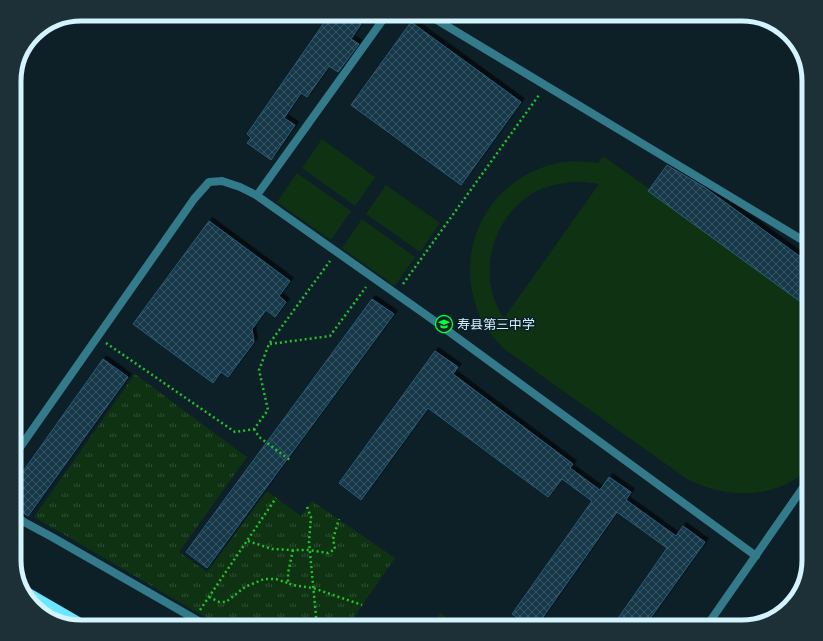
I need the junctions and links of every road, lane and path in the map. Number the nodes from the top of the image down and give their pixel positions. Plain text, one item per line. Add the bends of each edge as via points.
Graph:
1 (382, 21) edge
2 (439, 21) edge
3 (546, 86) junction
4 (260, 191) dead end
5 (802, 240) edge
6 (337, 252) junction
7 (373, 278) junction
8 (396, 295) junction
9 (97, 337) junction
10 (269, 344) junction
11 (254, 429) junction
12 (21, 446) edge
13 (290, 460) dead end
14 (802, 489) edge
15 (276, 498) dead end
16 (307, 507) dead end
17 (339, 519) dead end
18 (21, 520) edge
19 (248, 541) junction
20 (293, 550) junction
21 (309, 550) junction
22 (756, 556) junction
23 (288, 583) junction
24 (313, 588) junction
25 (32, 594) edge
26 (209, 597) junction
27 (362, 605) dead end
28 (194, 618) junction
29 (76, 619) edge
30 (197, 620) edge
31 (316, 620) edge
32 (711, 620) edge

1 - 4 lane
2 - 3 lane
3 - 5 lane
3 - 8 path
6 - 7 lane
6 - 9 lane via 256,195 222,181 209,182 194,199
6 - 10 path
7 - 8 lane
7 - 10 path via 330,336
8 - 22 lane
9 - 11 path via 235,432
9 - 12 lane
10 - 11 path via 259,370 268,410
11 - 13 path via 259,437
14 - 22 lane
15 - 19 path
16 - 21 path via 311,516
17 - 21 path via 333,539 335,549 328,553
18 - 28 lane
19 - 20 path via 272,549
19 - 26 path
20 - 21 path
20 - 23 path
21 - 24 path
22 - 32 lane
23 - 24 path
23 - 26 path via 264,579 245,587 226,602
24 - 27 path
24 - 31 path
25 - 29 main road
26 - 28 path
28 - 30 lane

